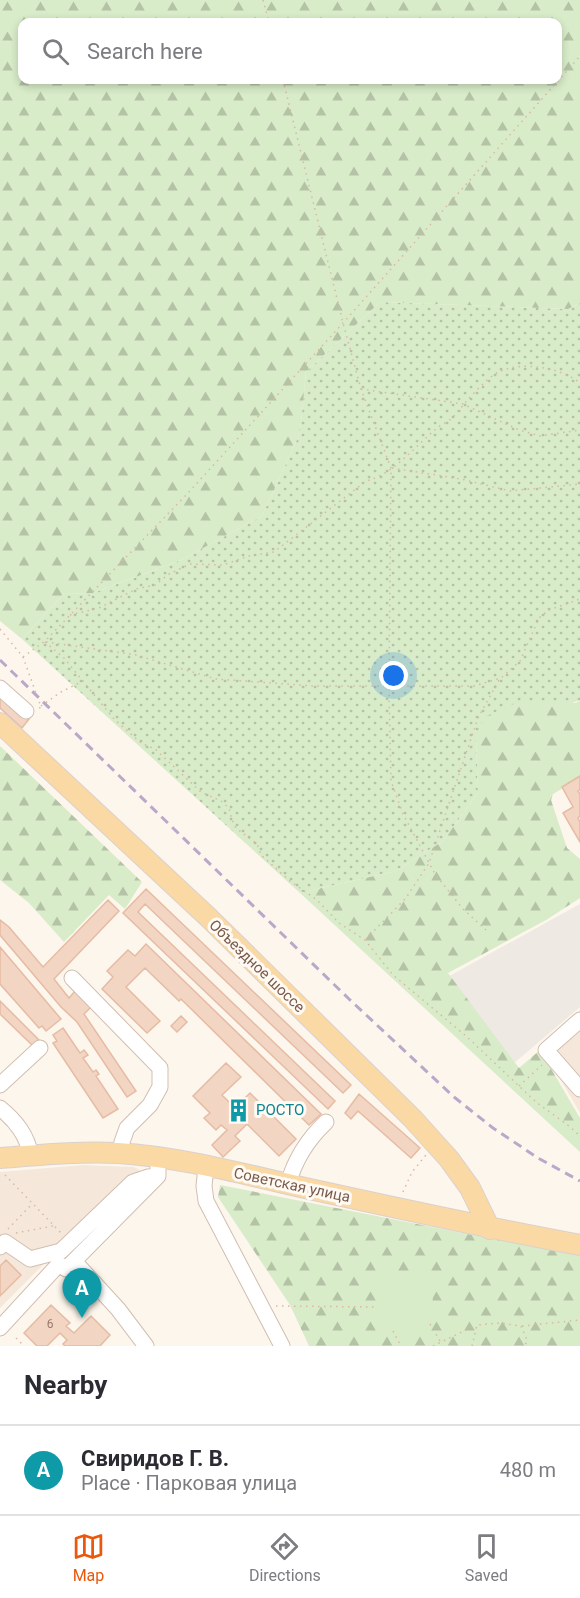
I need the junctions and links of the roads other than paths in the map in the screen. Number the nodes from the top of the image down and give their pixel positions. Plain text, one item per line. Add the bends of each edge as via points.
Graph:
1 (0, 688) edge
2 (33, 709) road end
3 (0, 723) edge
4 (72, 978) dead end
5 (580, 1020) edge
6 (40, 1048) dead end
7 (2, 1081) edge
8 (580, 1089) edge
9 (0, 1108) edge
10 (326, 1122) dead end
11 (120, 1153) junction
12 (31, 1156) junction
13 (3, 1167) edge
14 (158, 1167) junction
15 (206, 1167) junction
16 (288, 1184) junction
17 (490, 1229) junction
18 (4, 1239) edge
19 (580, 1245) edge
20 (66, 1263) junction
21 (0, 1328) edge
22 (146, 1346) edge
23 (282, 1346) edge

1 - 2 street
3 - 17 main road, Объездное шоссе via 405,1110 449,1158 470,1188
4 - 11 street via 160,1068 160,1087 150,1105 127,1128
5 - 8 street via 546,1050
6 - 7 street
9 - 12 street via 14,1119 28,1142
10 - 16 street via 308,1140
11 - 12 main road, Советская улица
11 - 14 main road, Советская улица
12 - 13 main road, Советская улица
14 - 15 main road, Советская улица
14 - 18 street via 133,1182 62,1251 30,1259
14 - 20 street
15 - 16 main road, Советская улица
15 - 23 street via 206,1201
16 - 17 main road, Советская улица
17 - 19 main road, Советская улица
20 - 21 street
20 - 22 street via 118,1309

